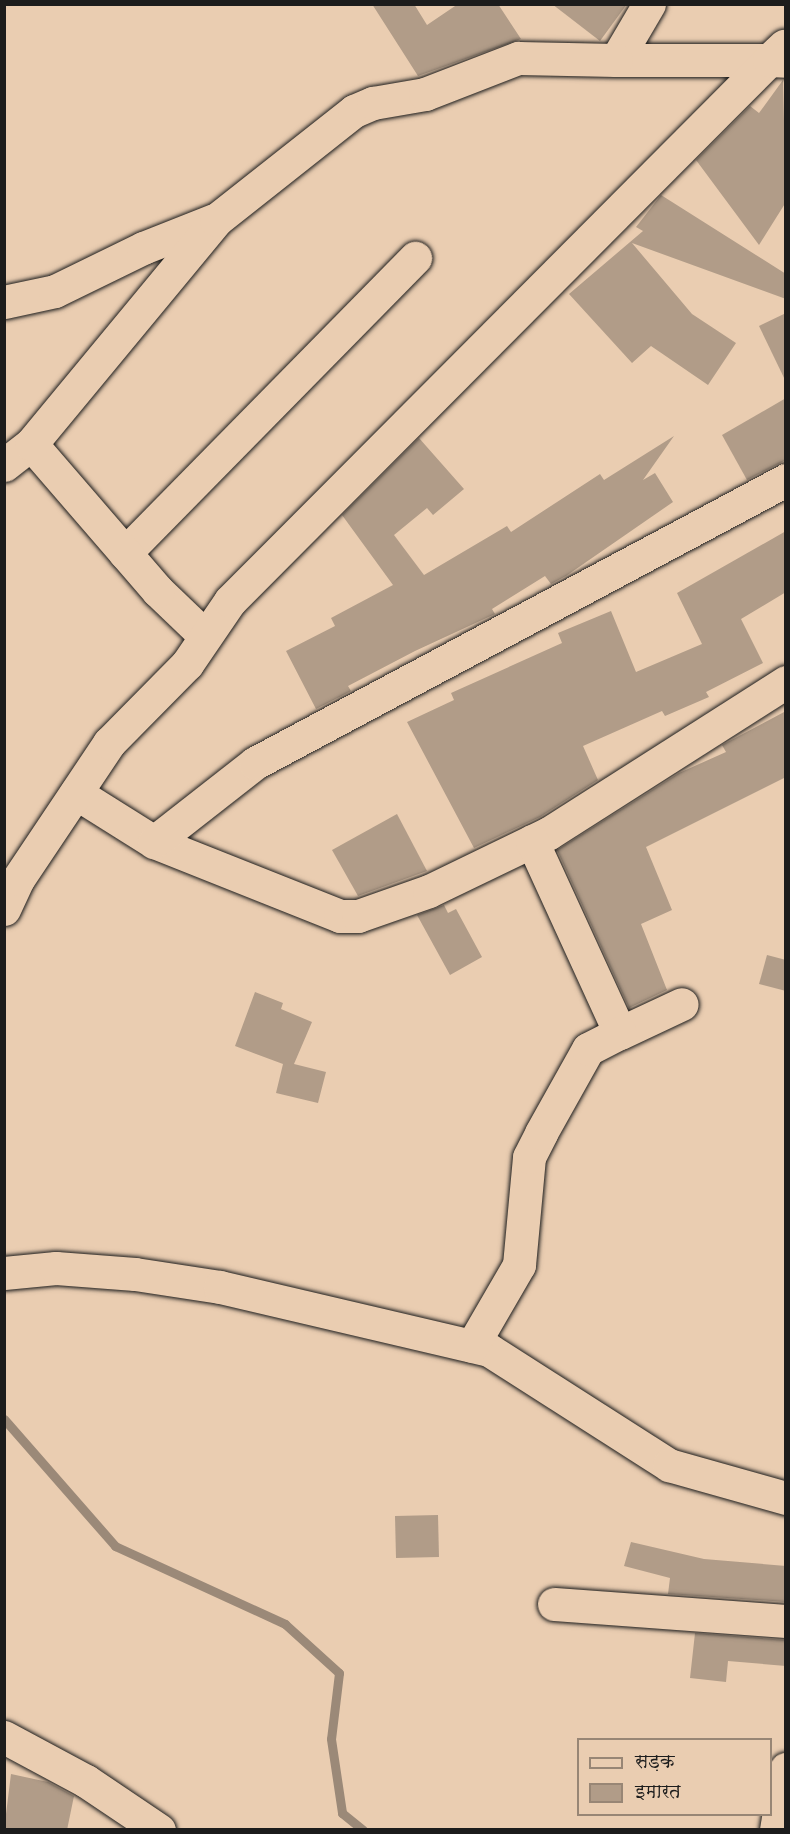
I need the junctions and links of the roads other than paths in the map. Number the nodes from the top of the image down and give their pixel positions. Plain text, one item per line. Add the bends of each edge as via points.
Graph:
1 (649, 4) edge
2 (780, 56) edge
3 (616, 60) junction
4 (216, 220) junction
5 (415, 258) dead end
6 (4, 302) edge
7 (31, 444) junction
8 (4, 465) edge
9 (786, 480) edge
10 (125, 553) junction
11 (205, 636) junction
12 (786, 682) edge
13 (76, 793) junction
14 (532, 841) junction
15 (154, 842) junction
16 (4, 909) edge
17 (682, 1004) dead end
18 (620, 1034) junction
19 (4, 1273) edge
20 (472, 1346) junction
21 (786, 1498) edge
22 (554, 1604) dead end
23 (786, 1621) edge
24 (4, 1737) edge
25 (786, 1769) edge
26 (114, 1817) edge
27 (159, 1830) edge
28 (776, 1830) edge

1 - 3 street
2 - 3 street
2 - 11 street via 230,601
3 - 4 street via 518,58 425,94 373,103 334,125
4 - 6 street via 143,248 55,291
4 - 7 street
5 - 10 street
7 - 8 street
7 - 10 street
9 - 15 street via 255,763
10 - 11 street
11 - 13 street via 187,664 109,743
12 - 14 street
13 - 15 street
13 - 16 street via 18,879
14 - 15 street via 429,891 349,918
14 - 18 street
17 - 18 street
18 - 20 street via 588,1049 529,1157 519,1265
19 - 20 street via 56,1268 135,1274 220,1287
20 - 21 street via 489,1350 669,1465
22 - 23 street
24 - 26 street via 86,1781
25 - 28 street
26 - 27 street

